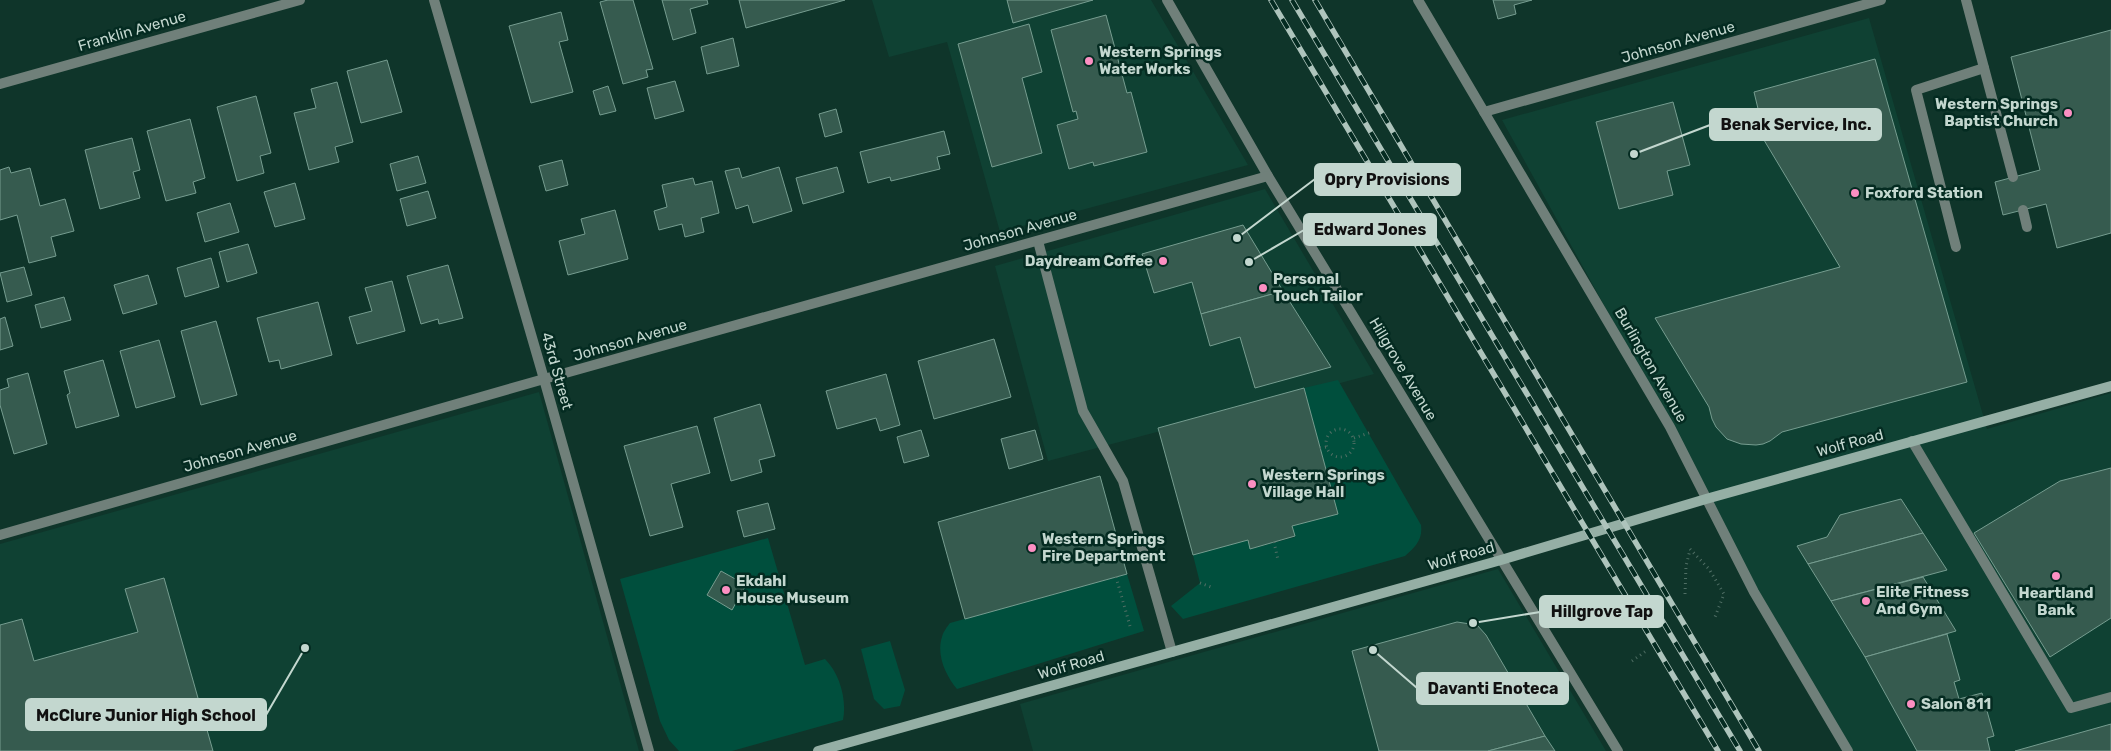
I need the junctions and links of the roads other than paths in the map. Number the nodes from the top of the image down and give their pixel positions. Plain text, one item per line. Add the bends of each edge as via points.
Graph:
1 (300, 0) edge
2 (434, 0) edge
3 (1167, 0) edge
4 (1418, 0) edge
5 (1881, 0) edge
6 (1966, 0) edge
7 (1984, 68) junction
8 (0, 84) edge
9 (1484, 112) junction
10 (1268, 176) junction
11 (2013, 177) dead end
12 (2023, 210) dead end
13 (2027, 227) dead end
14 (1038, 241) junction
15 (1956, 247) dead end
16 (544, 379) junction
17 (2111, 386) edge
18 (1912, 442) junction
19 (1706, 498) junction
20 (0, 536) edge
21 (1501, 560) junction
22 (1172, 652) junction
23 (2111, 697) edge
24 (649, 751) edge
25 (818, 751) edge
26 (1618, 751) edge
27 (1848, 751) edge

1 - 8 street, Franklin Avenue
2 - 16 street, 43rd Street
3 - 10 street, Hillgrove Avenue
4 - 9 street, Burlington Avenue
5 - 9 street, Johnson Avenue
6 - 7 street
7 - 11 street
7 - 15 street via 1916,90
9 - 19 street, Burlington Avenue via 1670,427
10 - 14 street, Johnson Avenue
10 - 21 street, Hillgrove Avenue
12 - 13 street
14 - 16 street, Johnson Avenue
14 - 22 street via 1083,410 1123,481
16 - 20 street, Johnson Avenue
16 - 24 street, 43rd Street
17 - 18 main road, Wolf Road
18 - 19 main road, Wolf Road
18 - 23 street via 2072,708
19 - 21 main road, Wolf Road
19 - 27 street, Burlington Avenue via 1754,592
21 - 22 main road, Wolf Road
21 - 26 street, Hillgrove Avenue
22 - 25 main road, Wolf Road

